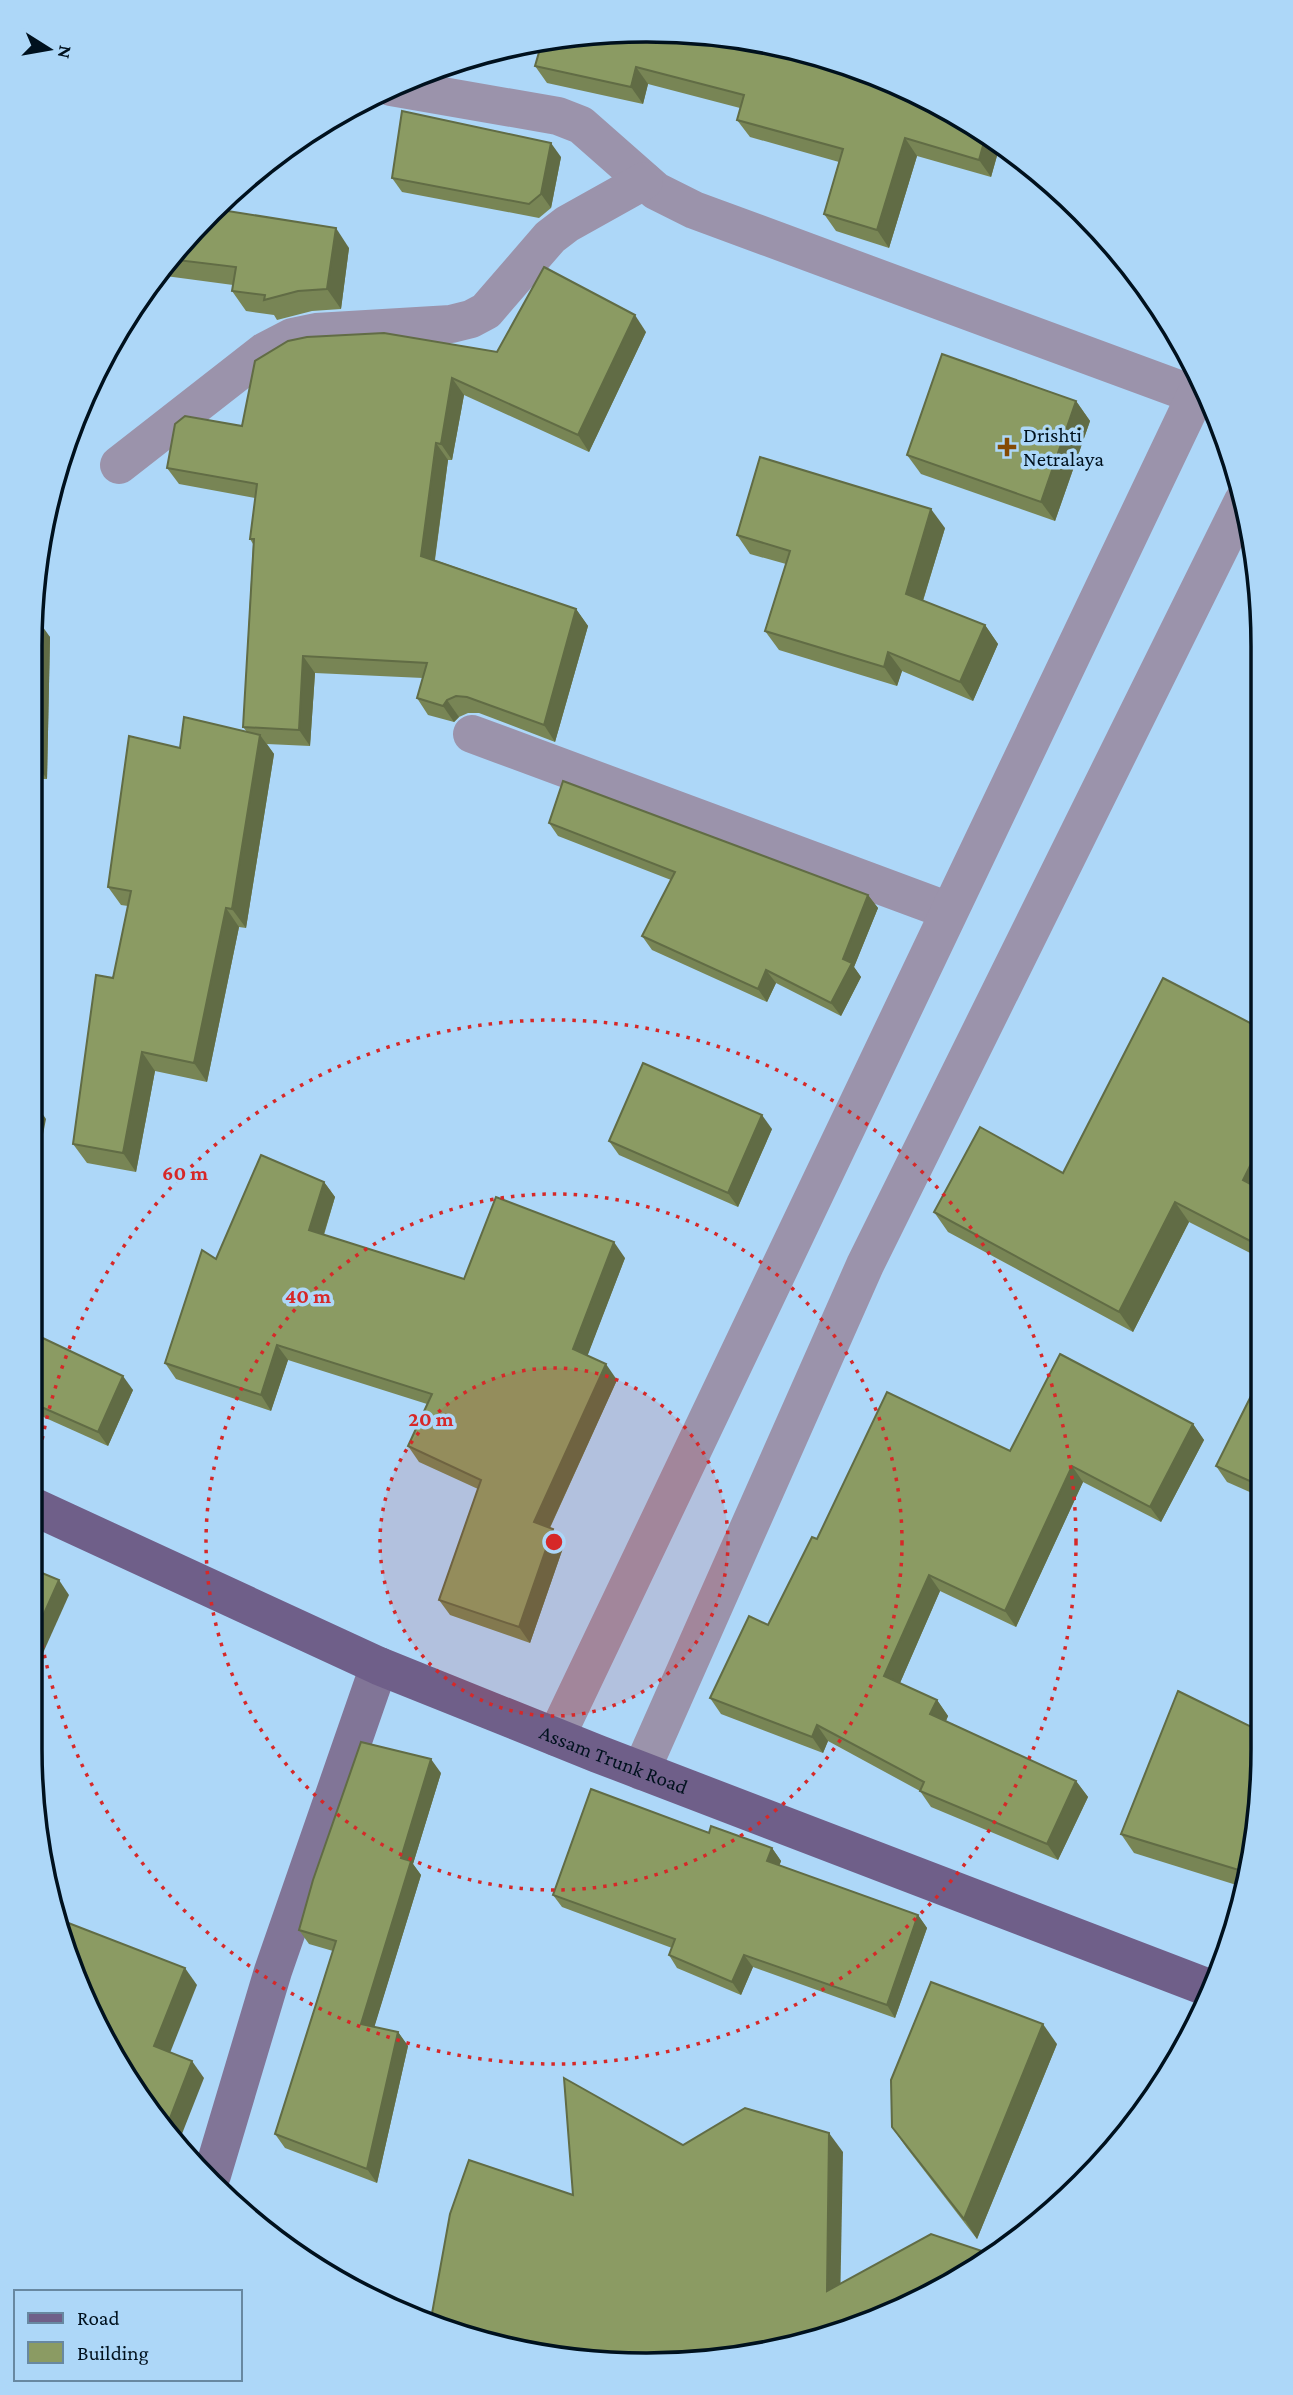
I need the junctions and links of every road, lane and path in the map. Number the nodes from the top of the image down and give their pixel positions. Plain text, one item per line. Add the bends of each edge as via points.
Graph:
1 (410, 90) edge
2 (644, 181) junction
3 (1194, 389) edge
4 (1196, 395) edge
5 (119, 466) dead end
6 (1236, 515) edge
7 (472, 734) dead end
8 (948, 911) junction
9 (42, 1511) edge
10 (379, 1666) junction
11 (556, 1737) junction
12 (641, 1770) junction
13 (1203, 1986) edge
14 (213, 2170) edge

1 - 2 street via 558,116 581,125
2 - 3 street via 694,210
2 - 5 street via 550,237 486,311 451,324 292,337 265,351
4 - 8 street
6 - 12 street via 865,1265
7 - 8 street
8 - 11 street
9 - 10 main road, Assam Trunk Road
10 - 11 main road, Assam Trunk Road
10 - 14 street via 273,1971
11 - 12 main road, Assam Trunk Road
12 - 13 main road, Assam Trunk Road

